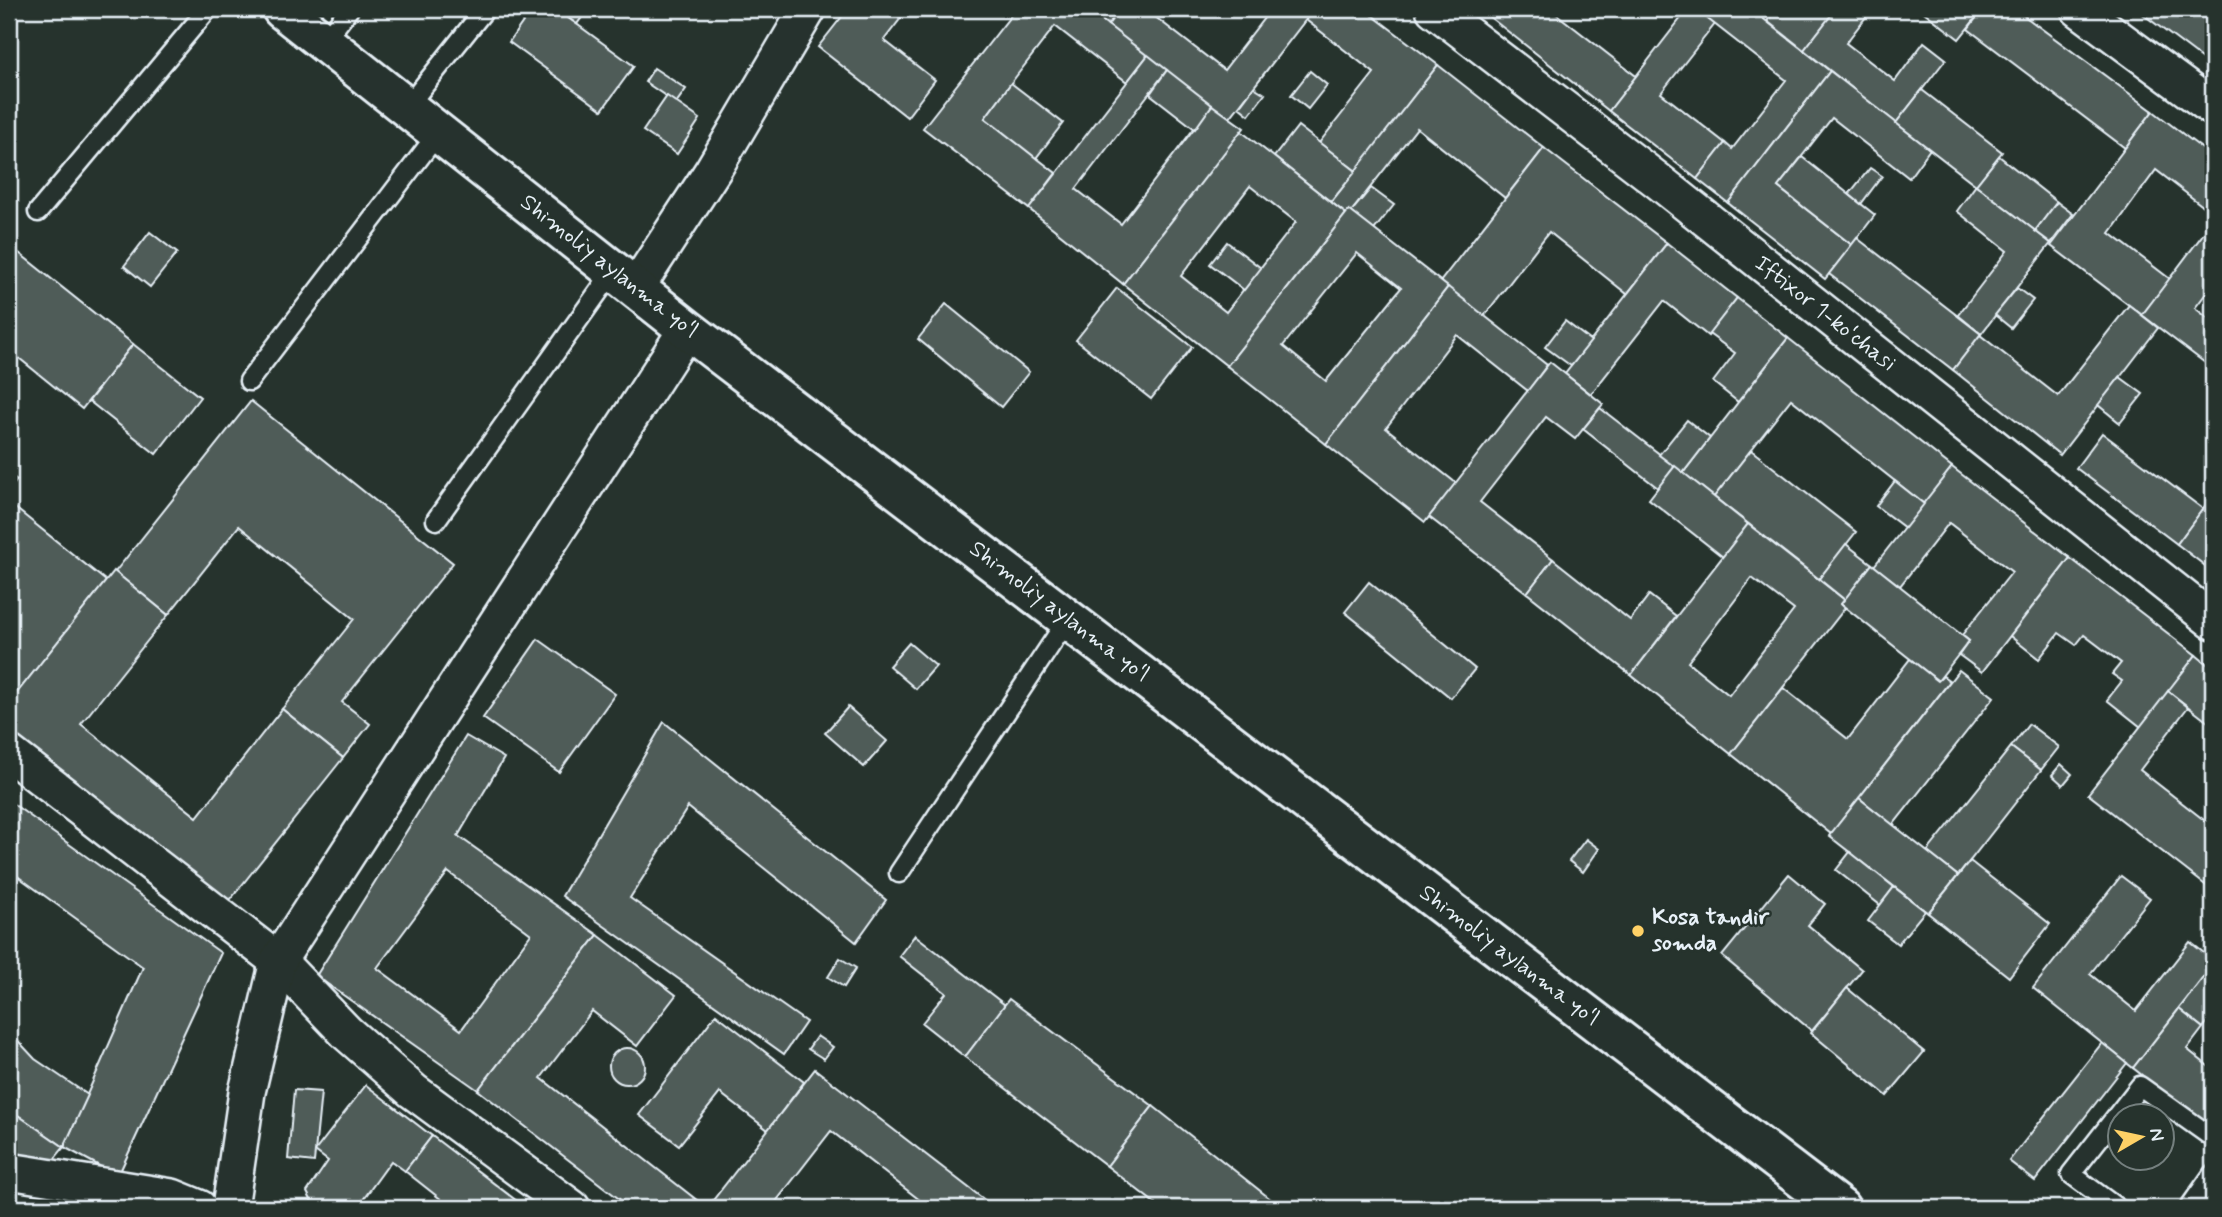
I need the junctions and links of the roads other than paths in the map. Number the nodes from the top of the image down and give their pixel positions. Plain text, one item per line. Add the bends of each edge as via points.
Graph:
1 (208, 9) edge
2 (282, 9) edge
3 (349, 9) edge
4 (485, 9) edge
5 (808, 9) edge
6 (1434, 9) edge
7 (2079, 9) edge
8 (324, 42) junction
9 (407, 107) junction
10 (2213, 108) edge
11 (439, 132) junction
12 (38, 212) dead end
13 (625, 279) junction
14 (687, 329) junction
15 (249, 381) dead end
16 (436, 520) dead end
17 (1068, 619) junction
18 (2213, 621) edge
19 (9, 753) edge
20 (899, 873) dead end
21 (278, 961) junction
22 (2213, 1138) edge
23 (9, 1171) edge
24 (2213, 1174) edge
25 (199, 1208) edge
26 (230, 1208) edge
27 (572, 1208) edge
28 (1840, 1208) edge
29 (2117, 1208) edge
30 (2189, 1208) edge

1 - 12 lane
2 - 8 main road, Shimoliy aylanma yoʻl
3 - 8 lane
4 - 9 lane
5 - 13 street via 713,170
6 - 18 street, Iftixor 1-koʻchasi
7 - 10 street
8 - 9 main road, Shimoliy aylanma yoʻl
9 - 11 main road, Shimoliy aylanma yoʻl
11 - 13 main road, Shimoliy aylanma yoʻl
11 - 15 lane
13 - 14 main road, Shimoliy aylanma yoʻl
13 - 16 lane
14 - 17 main road, Shimoliy aylanma yoʻl
14 - 21 street
17 - 20 lane
17 - 28 main road, Shimoliy aylanma yoʻl
19 - 21 street
21 - 26 street via 247,1092
21 - 27 street via 347,1033 413,1091
22 - 29 lane via 2140,1086 2071,1174
23 - 25 street via 172,1197
24 - 30 lane

